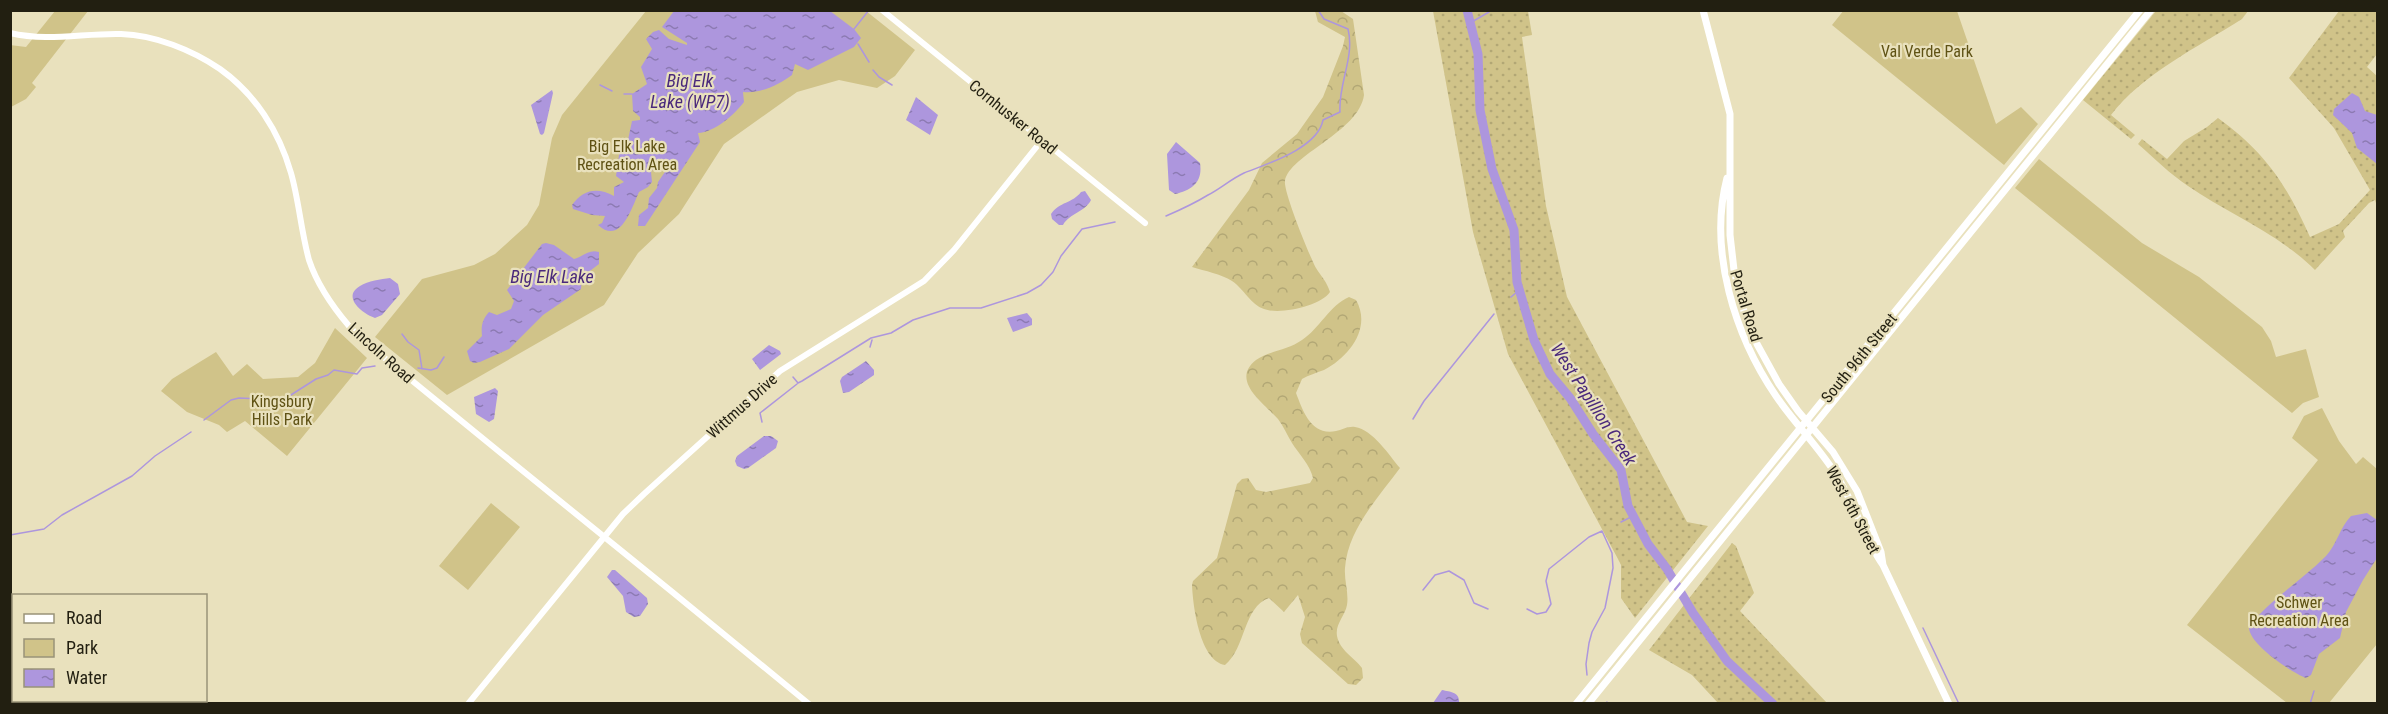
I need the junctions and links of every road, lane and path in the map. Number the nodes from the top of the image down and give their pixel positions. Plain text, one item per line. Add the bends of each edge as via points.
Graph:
1 (882, 10) edge
2 (1703, 10) edge
3 (2140, 10) edge
4 (2151, 10) edge
5 (10, 33) edge
6 (1042, 140) junction
7 (1730, 167) junction
8 (1145, 223) dead end
9 (1807, 421) junction
10 (1800, 428) junction
11 (1813, 428) junction
12 (1806, 435) junction
13 (605, 537) junction
14 (1883, 566) junction
15 (136, 702) edge
16 (120, 704) edge
17 (468, 704) edge
18 (809, 704) edge
19 (1576, 704) edge
20 (1588, 704) edge
21 (1949, 704) edge

1 - 6 street, Cornhusker Road
2 - 7 main road, Portal Road via 1730,114
3 - 9 main road, South 96th Street
4 - 11 main road, South 96th Street
5 - 13 street, Lincoln Road via 46,38 122,34 140,37 193,53 231,78 257,105 278,137 291,174 310,261 339,314 368,345
6 - 8 street, Cornhusker Road
6 - 13 street, Wittmus Drive via 936,270 910,291 780,371 652,486
7 - 9 main road, Portal Road via 1732,254 1744,311 1769,367
7 - 10 main road, Portal Road via 1721,226 1731,298 1757,364
9 - 10 main road, South 96th Street
9 - 11 main road, Portal Road
10 - 12 main road, West 6th Street
10 - 19 main road, South 96th Street
11 - 12 main road, South 96th Street
11 - 14 main road, West 6th Street via 1857,491
12 - 14 main road, West 6th Street via 1838,477
12 - 20 main road, South 96th Street
13 - 17 street, Wittmus Drive
13 - 18 street, Lincoln Road
14 - 21 main road, West 6th Street
15 - 16 street

